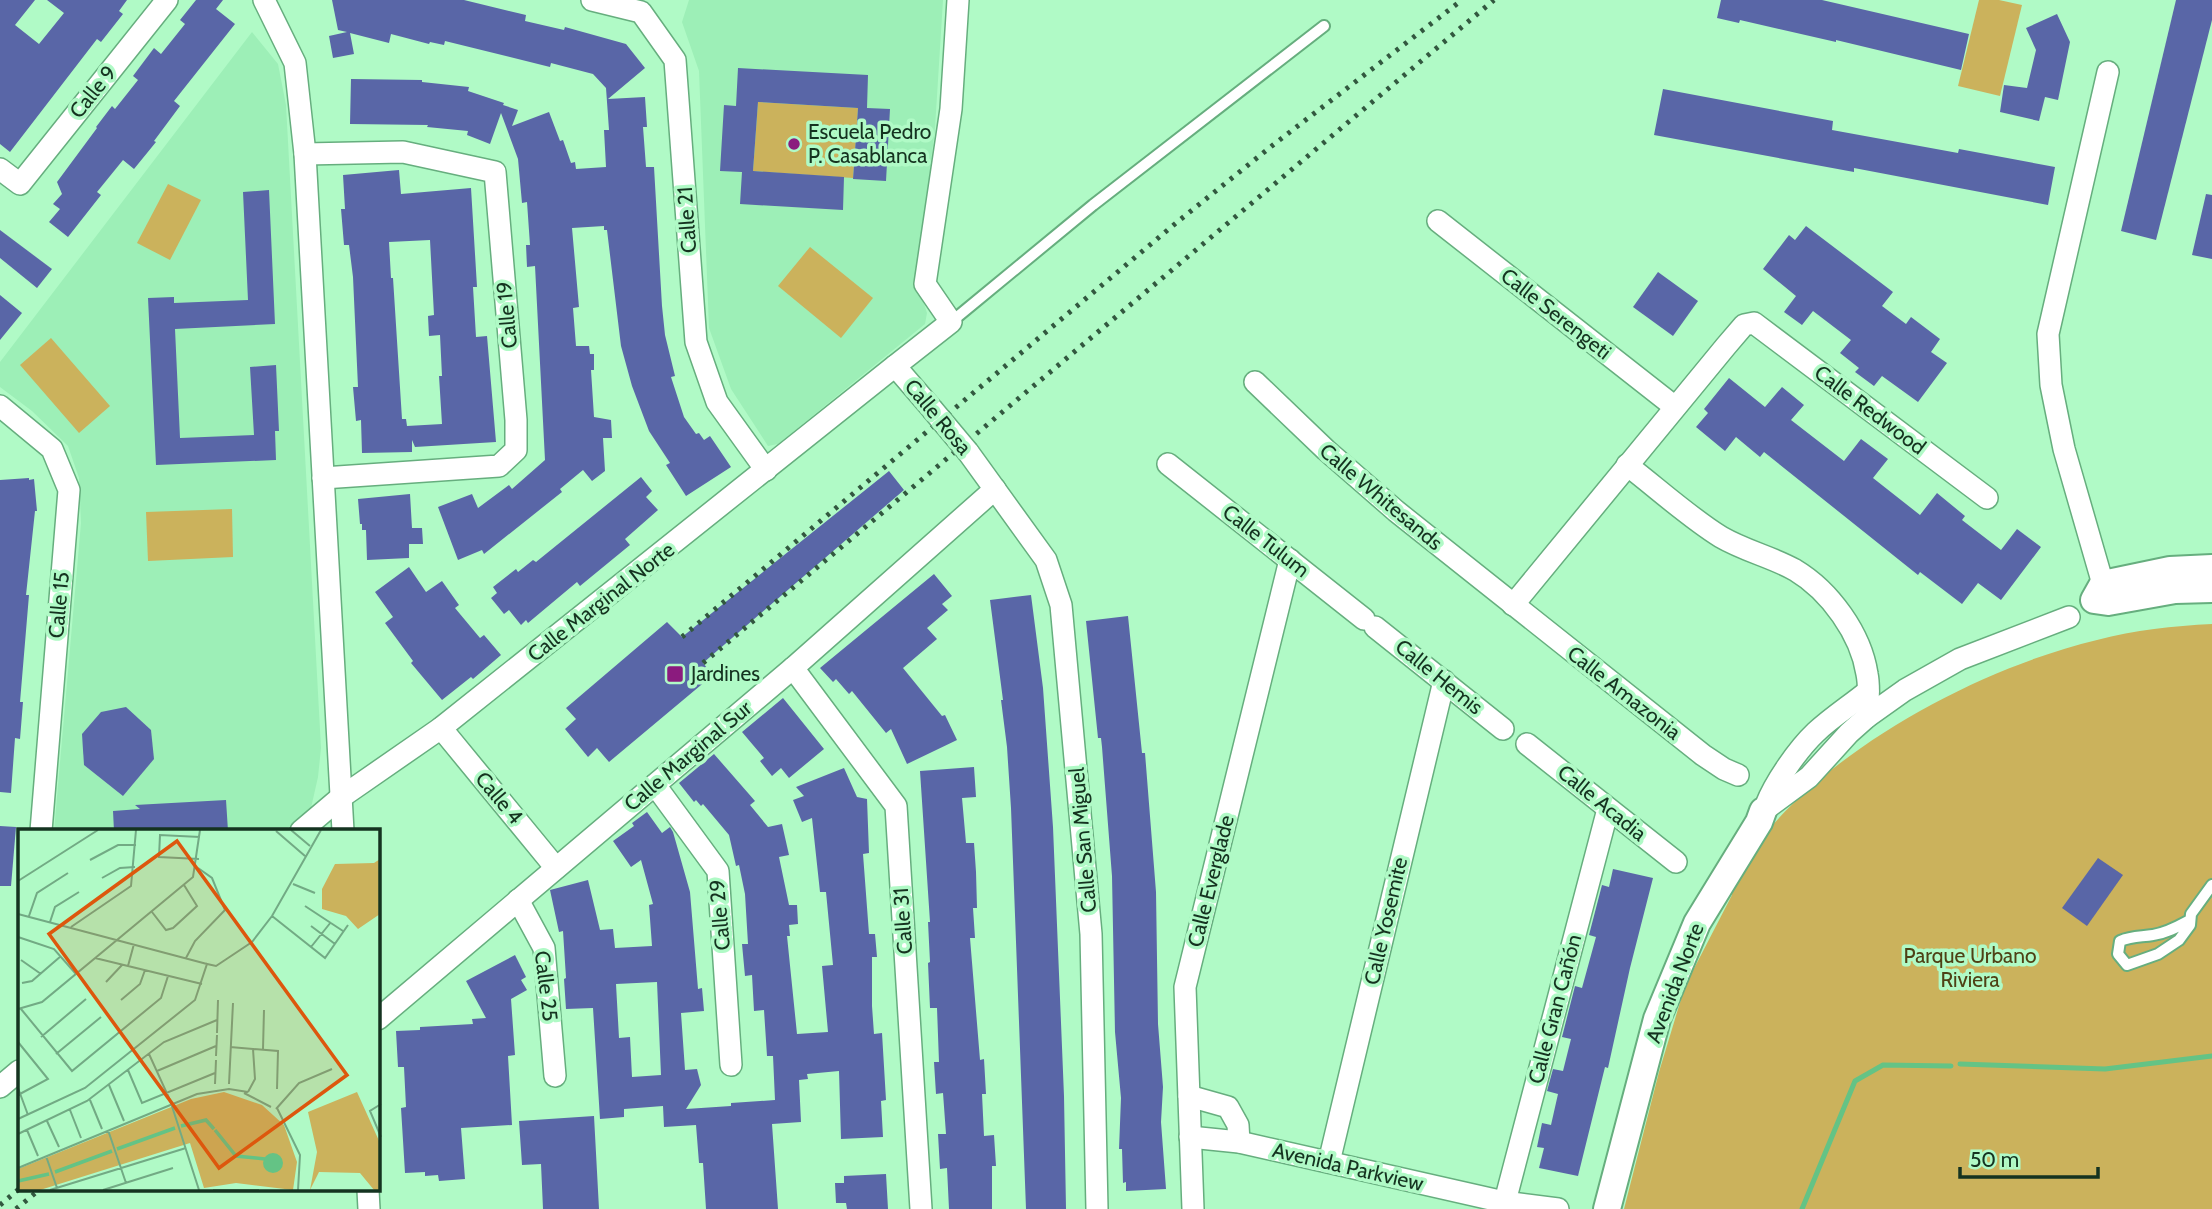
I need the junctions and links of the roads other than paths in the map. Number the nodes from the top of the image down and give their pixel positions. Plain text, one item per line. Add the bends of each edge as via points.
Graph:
1 (167, 0) edge
2 (264, 0) edge
3 (592, 0) edge
4 (958, 0) edge
5 (1324, 26) dead end
6 (2108, 72) dead end
7 (305, 154) junction
8 (0, 169) edge
9 (1438, 221) dead end
10 (951, 322) junction
11 (895, 366) junction
12 (1255, 382) dead end
13 (0, 406) edge
14 (1675, 407) junction
15 (1168, 464) dead end
16 (1628, 464) junction
17 (766, 470) junction
18 (323, 478) junction
19 (995, 489) junction
20 (1987, 498) dead end
21 (1290, 560) junction
22 (2212, 568) edge
23 (2212, 589) edge
24 (2102, 595) junction
25 (1513, 605) junction
26 (2069, 617) dead end
27 (1370, 623) joint
28 (793, 668) junction
29 (1444, 681) junction
30 (1868, 691) junction
31 (1867, 717) junction
32 (441, 729) junction
33 (1503, 729) dead end
34 (1527, 744) dead end
35 (1738, 775) dead end
36 (654, 785) junction
37 (340, 798) junction
38 (1608, 808) junction
39 (1763, 811) junction
40 (41, 829) edge
41 (303, 829) edge
42 (343, 829) edge
43 (1676, 863) dead end
44 (556, 868) junction
45 (2212, 885) edge
46 (518, 900) junction
47 (2190, 920) junction
48 (380, 1017) edge
49 (731, 1065) dead end
50 (18, 1072) edge
51 (555, 1076) dead end
52 (0, 1087) edge
53 (1189, 1096) junction
54 (1191, 1137) junction
55 (1239, 1142) junction
56 (1329, 1162) junction
57 (1508, 1207) edge
58 (921, 1209) edge
59 (1097, 1209) edge
60 (1193, 1209) edge
61 (1558, 1209) edge
62 (1607, 1209) edge

1 - 8 street, Calle 9 via 20,184
2 - 7 street via 295,63
3 - 17 street, Calle 21 via 641,12 675,61 696,342 718,401
4 - 10 street via 951,109 925,284
5 - 10 lane
6 - 24 street via 2048,334 2051,385 2064,449
7 - 18 street
7 - 18 street, Calle 19 via 402,152 495,172 516,420 516,450 499,466
9 - 14 street, Calle Serengeti
10 - 11 street, Calle Rosa
11 - 17 street, Calle Marginal Norte
11 - 19 street, Calle Rosa, bridge
12 - 25 street, Calle Whitesands via 1359,480
13 - 40 street, Calle 15 via 52,449 69,490
14 - 16 street
14 - 20 street, Calle Redwood via 1744,325 1754,323
15 - 21 street, Calle Tulum
16 - 25 street
16 - 30 street via 1715,533 1796,571 1819,589 1857,641
17 - 32 street, Calle Marginal Norte
18 - 37 street
19 - 28 street, Calle Marginal Sur
19 - 59 street, Calle San Miguel via 1046,560 1061,605 1091,934
21 - 27 street, Calle Tulum
21 - 53 street, Calle Everglade via 1185,987
22 - 24 street via 2170,570
23 - 24 street
25 - 35 street, Calle Amazonia via 1703,755
26 - 31 street via 1960,659
27 - 29 street, Calle Hemis
28 - 36 street, Calle Marginal Sur
28 - 58 street, Calle 31 via 896,806
29 - 33 street, Calle Hemis
29 - 56 street, Calle Yosemite
30 - 31 street
30 - 39 street via 1815,733 1770,794
31 - 39 street via 1809,776
32 - 37 street, Calle Marginal Norte
32 - 44 street, Calle 4
34 - 38 street, Calle Acadia
36 - 44 street, Calle Marginal Sur
36 - 49 street, Calle 29 via 718,871
37 - 41 street, Calle Marginal Norte
37 - 42 street
38 - 43 street, Calle Acadia
38 - 57 street, Calle Gran Cañón
39 - 62 street, Avenida Norte via 1697,923 1657,1019
44 - 46 street, Calle Marginal Sur
45 - 47 lane
46 - 48 street, Calle Marginal Sur
46 - 51 street, Calle 25 via 544,948
47 - 47 lane via 2174,929 2120,941 2118,954 2127,965 2158,954 2179,940
50 - 52 street
53 - 54 street, Calle Everglade
53 - 55 street via 1228,1107 1238,1125
54 - 55 street, Avenida Parkview
54 - 60 street, Calle Everglade
55 - 56 street, Avenida Parkview
56 - 57 street, Avenida Parkview
57 - 61 street, Avenida Parkview

